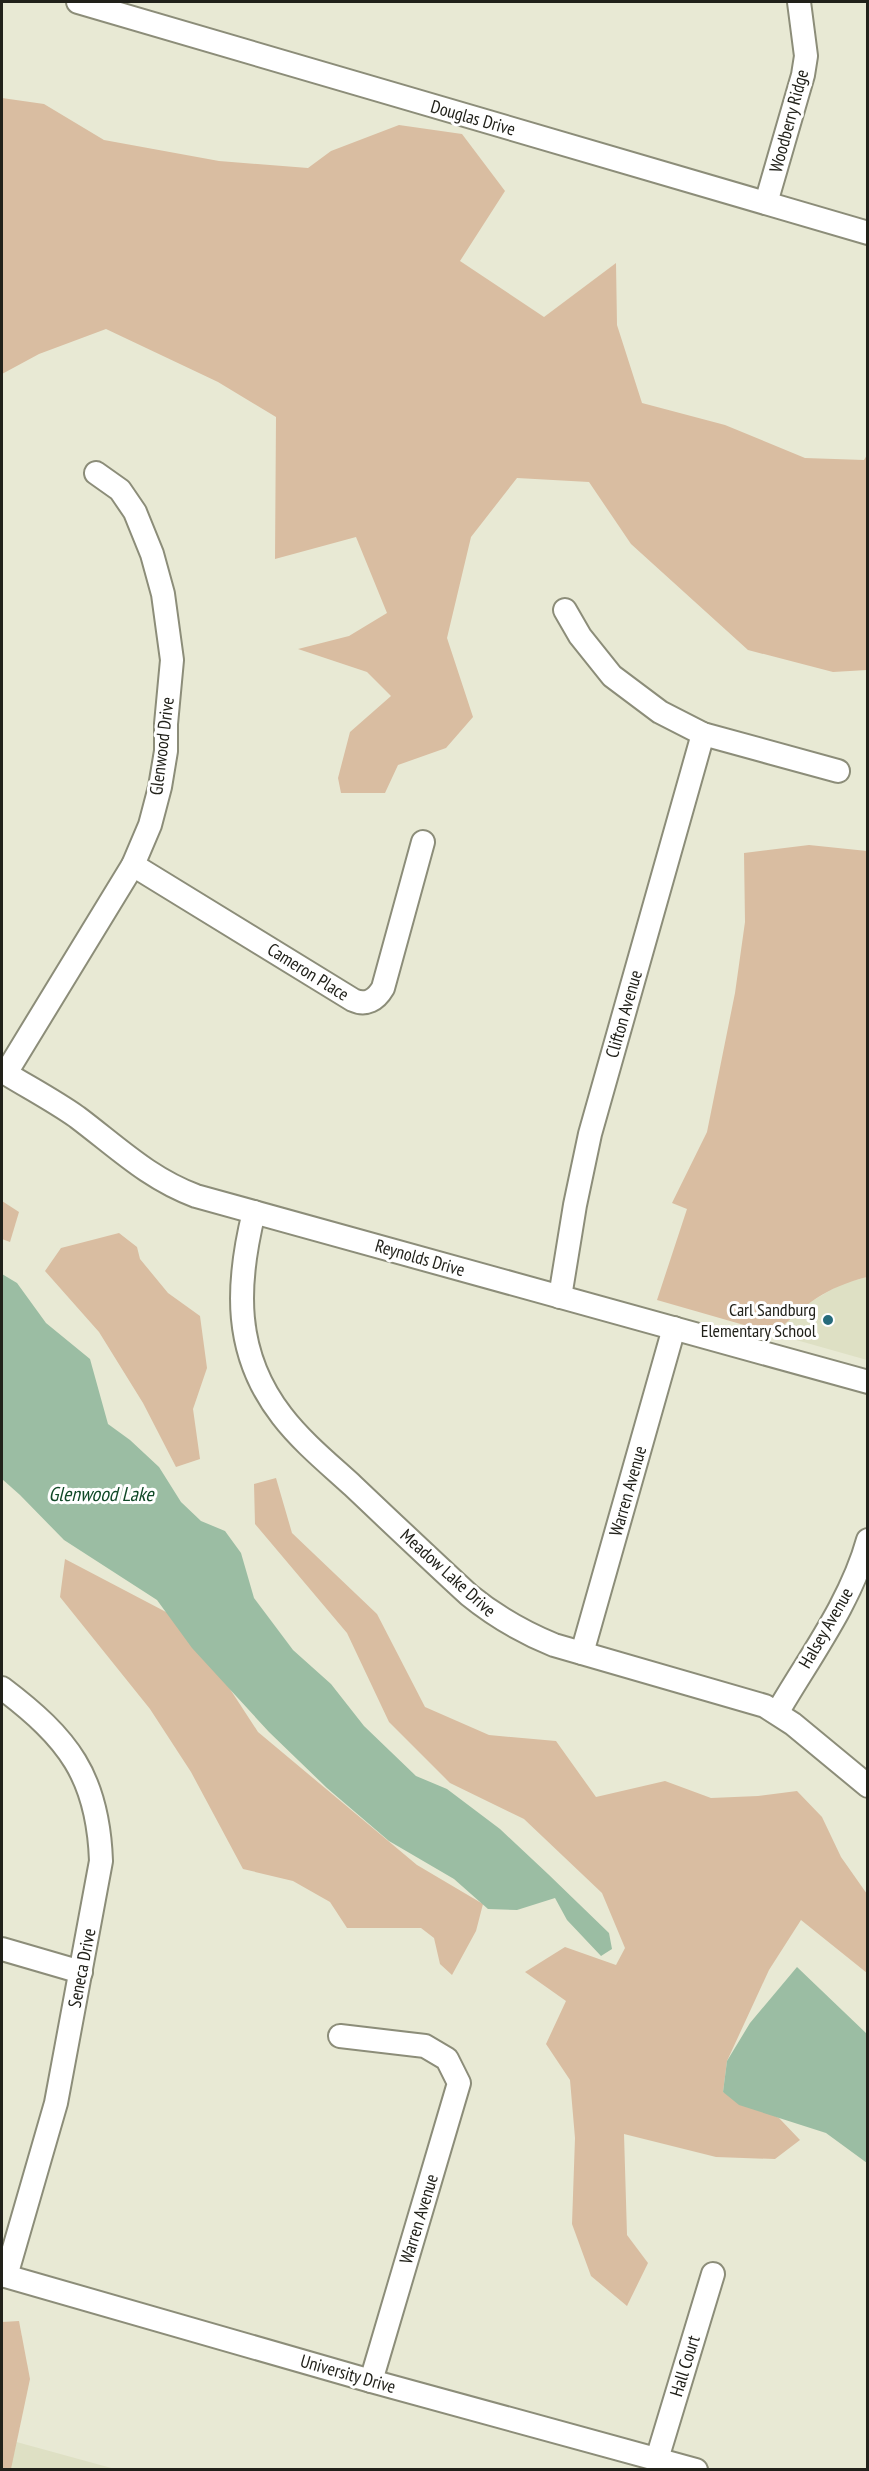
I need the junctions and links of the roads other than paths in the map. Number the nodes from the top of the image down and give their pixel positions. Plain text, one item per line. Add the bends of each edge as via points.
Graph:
1 (78, 2) edge
2 (799, 2) edge
3 (766, 203) junction
4 (867, 233) edge
5 (96, 473) dead end
6 (564, 610) dead end
7 (703, 734) junction
8 (838, 771) dead end
9 (423, 842) dead end
10 (133, 865) junction
11 (4, 1072) edge
12 (254, 1212) junction
13 (560, 1297) junction
14 (674, 1328) junction
15 (867, 1382) edge
16 (867, 1540) edge
17 (582, 1653) junction
18 (2, 1688) edge
19 (777, 1713) junction
20 (867, 1786) edge
21 (2, 1949) edge
22 (81, 1972) junction
23 (340, 2036) dead end
24 (713, 2274) dead end
25 (4, 2275) edge
26 (371, 2381) junction
27 (657, 2459) junction
28 (696, 2469) edge

1 - 3 street, Douglas Drive
2 - 3 street, Woodberry Ridge via 806,56 803,75
3 - 4 street, Douglas Drive
5 - 10 street, Glenwood Drive via 120,490 135,512 163,594 171,644 166,751 160,787
6 - 7 street via 612,676 660,712
7 - 8 street
7 - 13 street, Clifton Avenue via 590,1134
9 - 10 street, Cameron Place via 383,988 379,996 363,1003 352,1000
10 - 11 street, Glenwood Drive
11 - 12 street, Reynolds Drive via 75,1116 172,1187
12 - 13 street, Reynolds Drive
12 - 17 street, Meadow Lake Drive via 242,1272 243,1313 254,1363 282,1415 307,1444 495,1616 524,1633
13 - 14 street, Reynolds Drive
14 - 15 street, Reynolds Drive
14 - 17 street, Warren Avenue
16 - 19 street, Halsey Avenue via 848,1593
17 - 19 street, Meadow Lake Drive via 743,1698
18 - 22 street, Seneca Drive via 28,1708 72,1754 95,1805 101,1861
19 - 20 street, Meadow Lake Drive
21 - 22 street
22 - 25 street, Seneca Drive via 56,2103
23 - 26 street, Warren Avenue via 425,2046 447,2059 459,2083
24 - 27 street, Hall Court
25 - 26 street, University Drive
26 - 27 street, University Drive
27 - 28 street, University Drive

